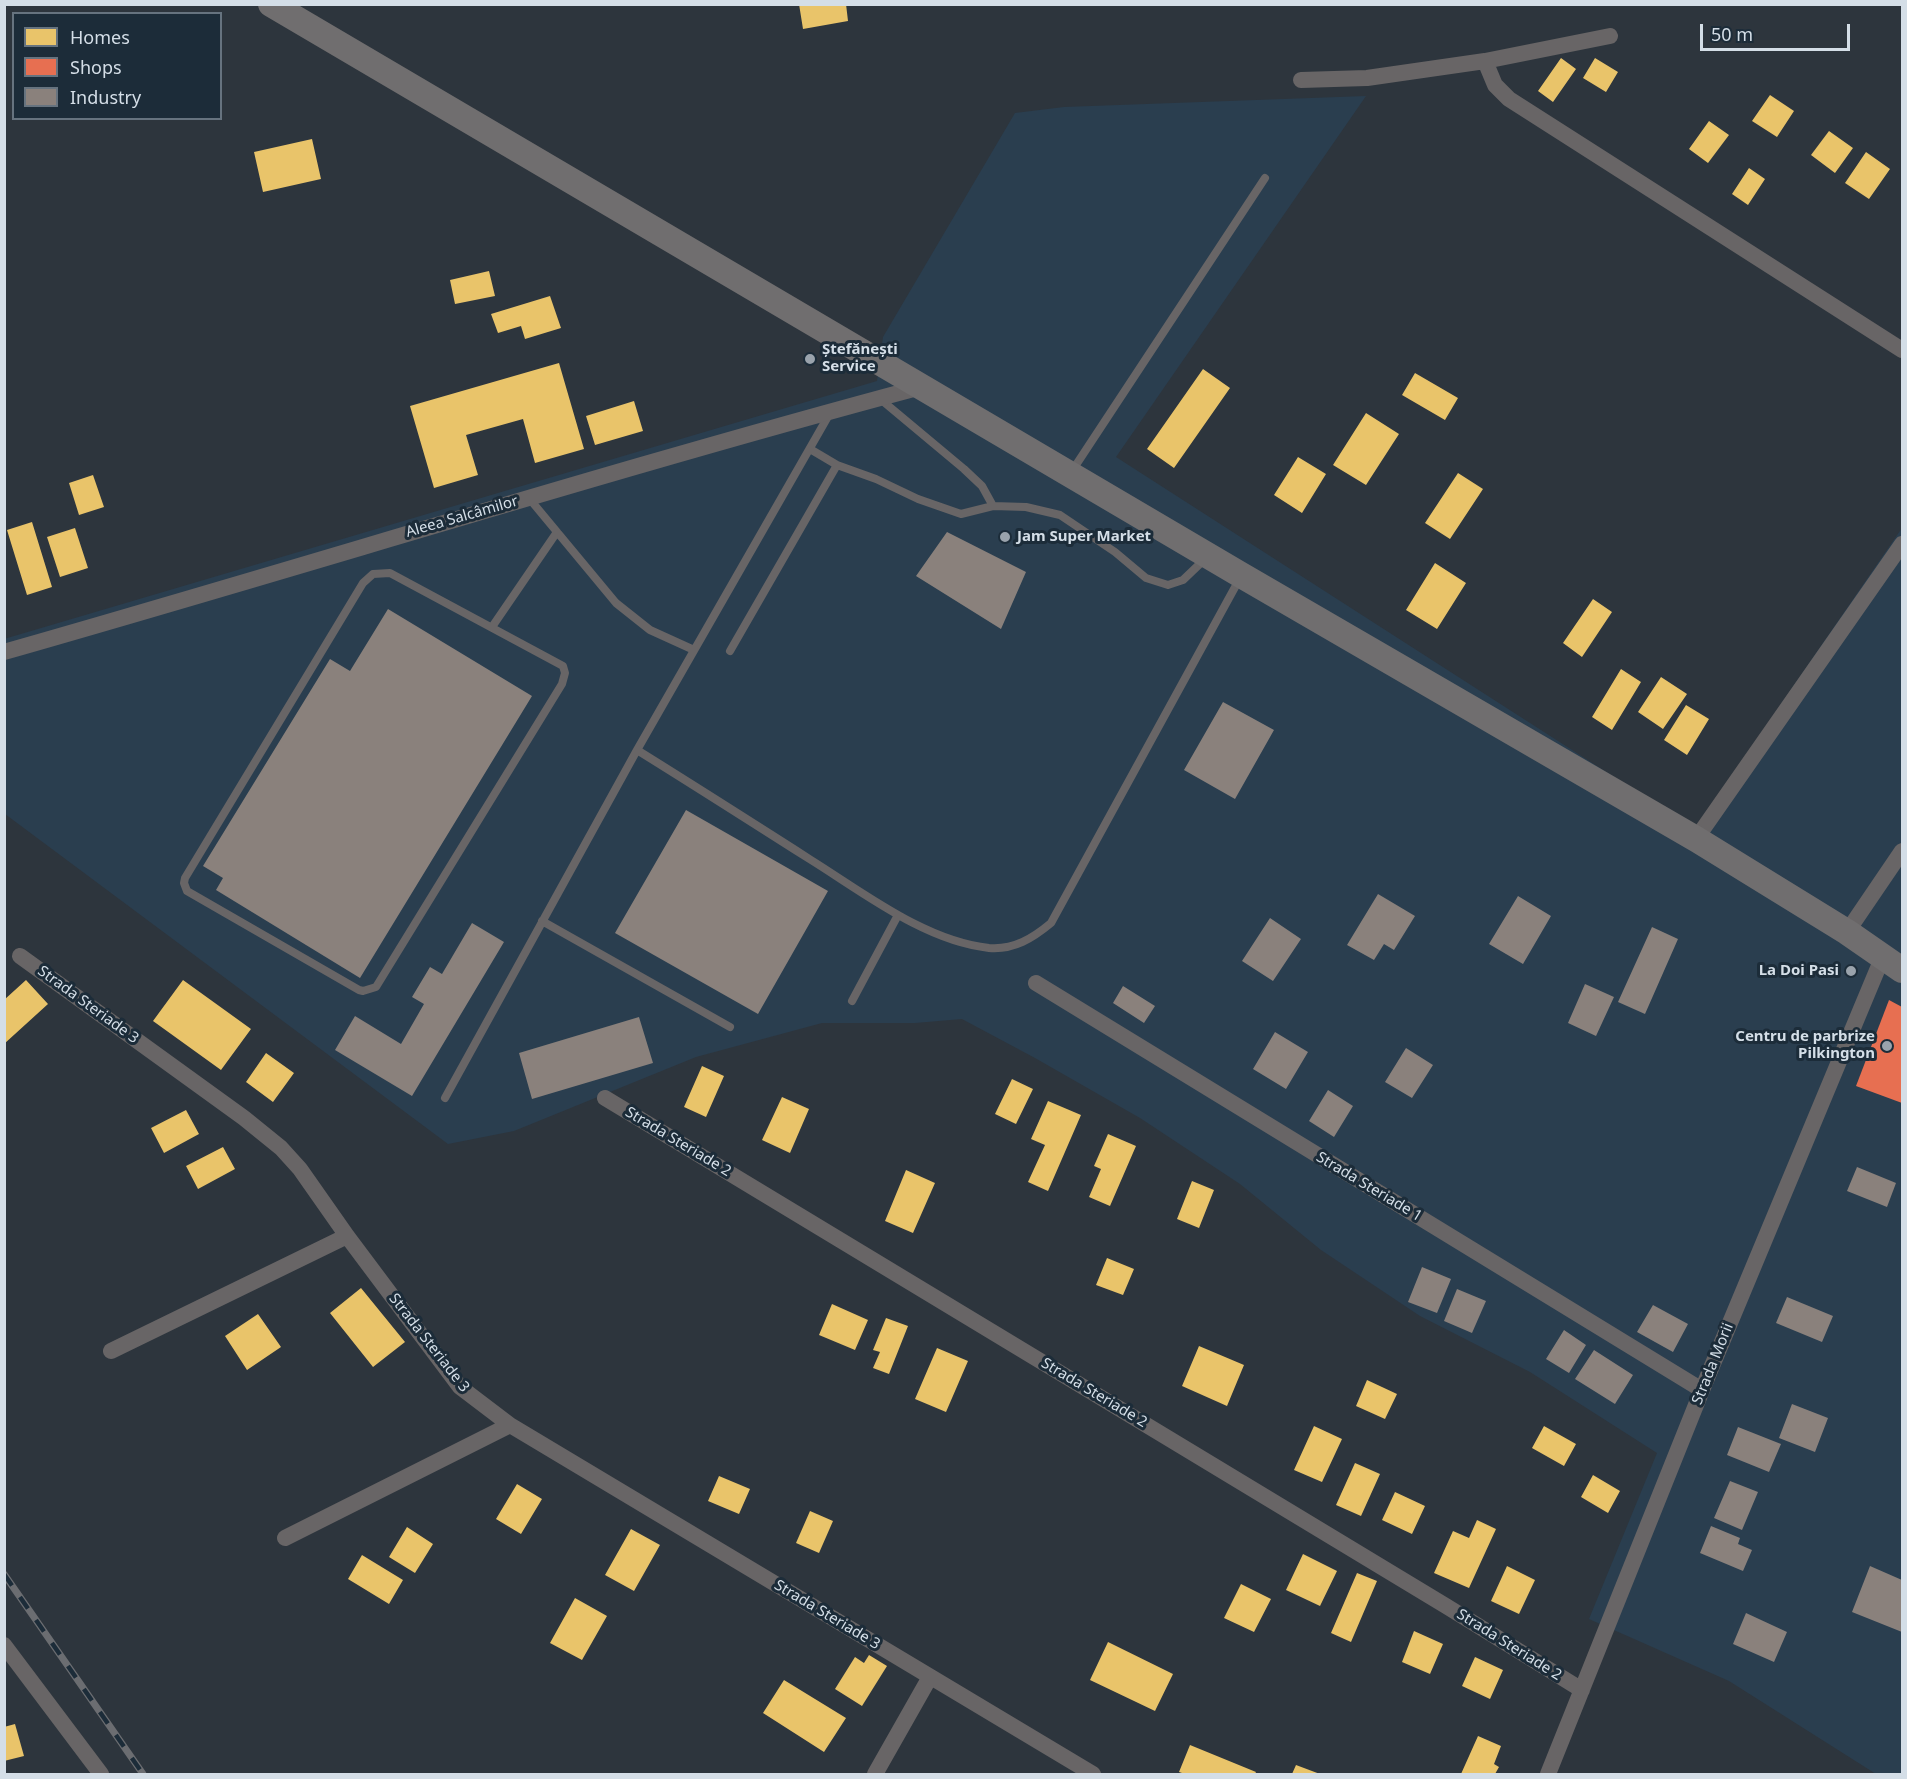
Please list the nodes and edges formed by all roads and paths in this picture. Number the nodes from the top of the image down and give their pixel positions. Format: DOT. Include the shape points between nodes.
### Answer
graph roads {
  1 [pos="271,4"];
  2 [pos="1610,36"];
  3 [pos="1485,61"];
  4 [pos="1301,80"];
  5 [pos="1265,178"];
  6 [pos="1902,350"];
  7 [pos="921,387"];
  8 [pos="879,398"];
  9 [pos="832,410"];
  10 [pos="810,448"];
  11 [pos="837,465"];
  12 [pos="1070,474"];
  13 [pos="528,497"];
  14 [pos="993,506"];
  15 [pos="557,532"];
  16 [pos="1902,544"];
  17 [pos="1208,556"];
  18 [pos="1242,575"];
  19 [pos="492,627"];
  20 [pos="694,650"];
  21 [pos="730,651"];
  22 [pos="4,652"];
  23 [pos="637,750"];
  24 [pos="1696,839"];
  25 [pos="1902,851"];
  26 [pos="898,915"];
  27 [pos="542,921"];
  28 [pos="1847,932"];
  29 [pos="20,956"];
  30 [pos="1892,963"];
  31 [pos="1036,983"];
  32 [pos="852,1001"];
  33 [pos="730,1027"];
  34 [pos="445,1098"];
  35 [pos="605,1098"];
  36 [pos="346,1236"];
  37 [pos="111,1351"];
  38 [pos="1702,1390"];
  39 [pos="510,1425"];
  40 [pos="285,1538"];
  41 [pos="4,1645"];
  42 [pos="930,1677"];
  43 [pos="1582,1690"];
  44 [pos="101,1774"];
  45 [pos="875,1774"];
  46 [pos="1093,1774"];
  47 [pos="1548,1774"];
  1 -- 7 [label="main road"];
  2 -- 3 [label="street"];
  3 -- 4 [label="street" via="1366,78"];
  3 -- 6 [label="street" via="1495,84 1509,99"];
  5 -- 12 [label="lane"];
  7 -- 8 [label="street, Aleea Salcâmilor"];
  7 -- 12 [label="main road"];
  8 -- 9 [label="street, Aleea Salcâmilor"];
  8 -- 14 [label="lane" via="982,486"];
  9 -- 10 [label="lane"];
  9 -- 13 [label="street, Aleea Salcâmilor"];
  10 -- 11 [label="lane"];
  10 -- 20 [label="lane"];
  11 -- 14 [label="lane" via="961,514"];
  11 -- 21 [label="lane"];
  12 -- 17 [label="main road"];
  13 -- 15 [label="lane"];
  13 -- 22 [label="street, Aleea Salcâmilor"];
  14 -- 17 [label="lane" via="1026,507 1060,515 1146,578 1168,585 1183,580"];
  15 -- 19 [label="lane"];
  15 -- 20 [label="lane" via="616,603 650,630"];
  16 -- 24 [label="street"];
  17 -- 18 [label="main road"];
  18 -- 24 [label="main road"];
  18 -- 26 [label="lane" via="1051,923 1014,946 990,948 949,939"];
  19 -- 19 [label="lane" via="563,666 562,684 376,987 359,990 187,891 185,878 368,578 390,573"];
  20 -- 23 [label="lane"];
  23 -- 26 [label="lane"];
  23 -- 27 [label="lane"];
  24 -- 28 [label="main road"];
  25 -- 28 [label="street"];
  26 -- 32 [label="lane"];
  27 -- 33 [label="lane"];
  27 -- 34 [label="lane"];
  28 -- 30 [label="main road"];
  29 -- 36 [label="street, Strada Steriade 3" via="281,1149 300,1168"];
  30 -- 38 [label="street, Strada Morii"];
  31 -- 38 [label="street, Strada Steriade 1"];
  35 -- 43 [label="street, Strada Steriade 2"];
  36 -- 37 [label="street"];
  36 -- 39 [label="street, Strada Steriade 3" via="460,1387"];
  38 -- 43 [label="street, Strada Morii"];
  39 -- 40 [label="street"];
  39 -- 42 [label="street, Strada Steriade 3"];
  41 -- 44 [label="street"];
  42 -- 45 [label="street"];
  42 -- 46 [label="street, Strada Steriade 3"];
  43 -- 47 [label="street, Strada Morii"];
}
